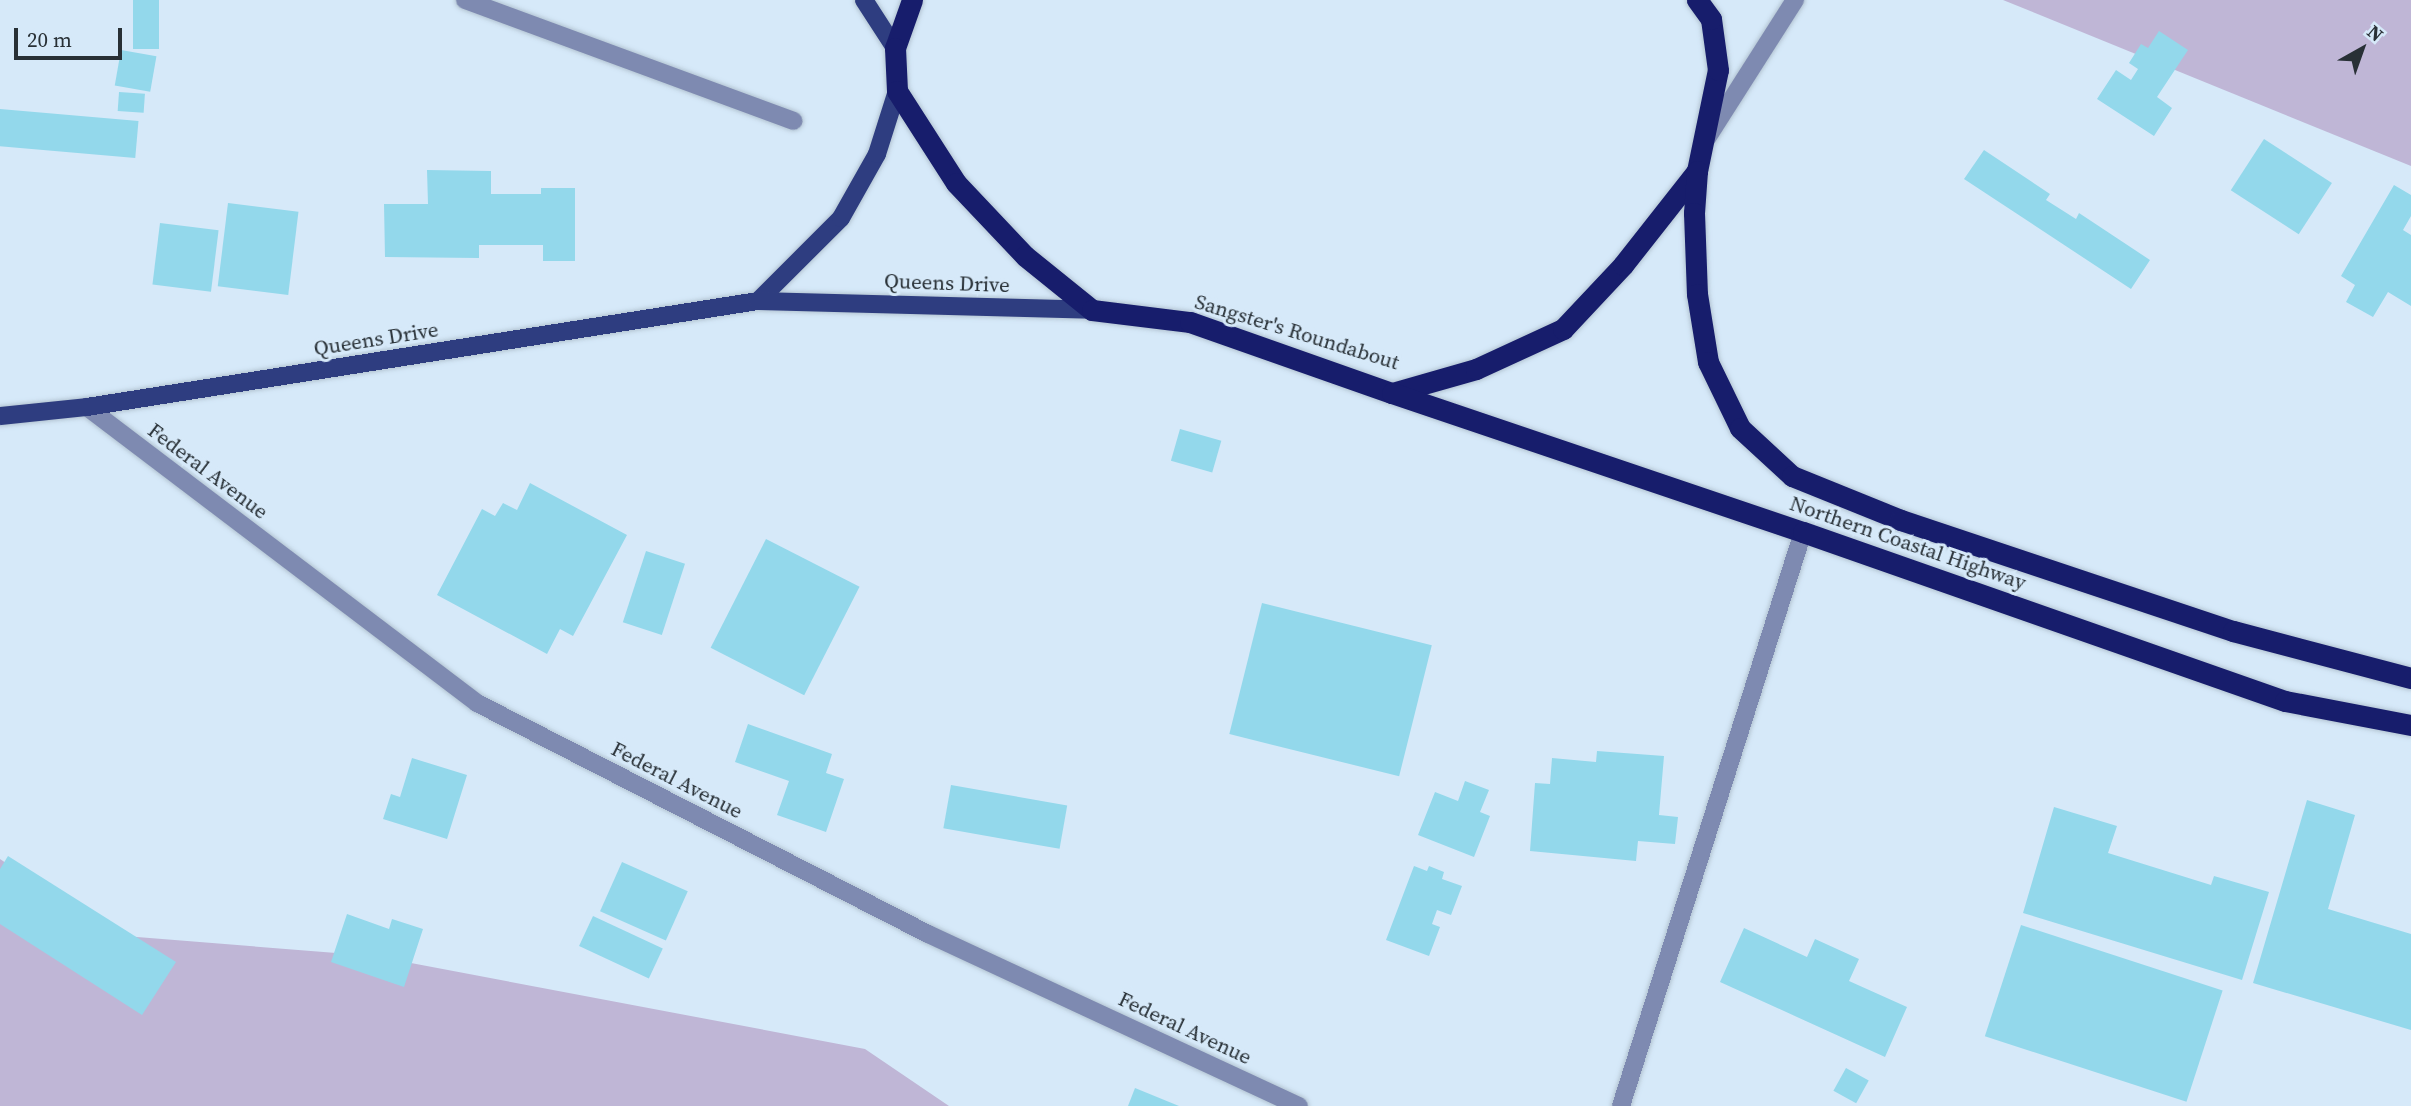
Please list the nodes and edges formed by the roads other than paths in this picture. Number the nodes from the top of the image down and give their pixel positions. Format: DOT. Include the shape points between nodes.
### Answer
graph roads {
  1 [pos="465,0"];
  2 [pos="864,0"];
  3 [pos="912,0"];
  4 [pos="1697,0"];
  5 [pos="1795,0"];
  6 [pos="895,48"];
  7 [pos="897,90"];
  8 [pos="793,121"];
  9 [pos="1702,146"];
  10 [pos="1697,171"];
  11 [pos="758,301"];
  12 [pos="1092,310"];
  13 [pos="1392,393"];
  14 [pos="87,407"];
  15 [pos="0,416"];
  16 [pos="1803,532"];
  17 [pos="2411,678"];
  18 [pos="2411,725"];
  19 [pos="1299,1106"];
  20 [pos="1621,1106"];
  1 -- 8 [label="street"];
  2 -- 6 [label="main road"];
  3 -- 6 [label="highway"];
  4 -- 9 [label="highway, Sangster's Roundabout" via="1711,19 1718,70"];
  5 -- 9 [label="street"];
  6 -- 7 [label="highway"];
  7 -- 11 [label="main road" via="877,154 841,218"];
  7 -- 12 [label="highway" via="956,183 1025,256"];
  9 -- 10 [label="highway, Sangster's Roundabout"];
  10 -- 13 [label="highway, Sangster's Roundabout" via="1623,265 1563,329 1476,369"];
  10 -- 17 [label="highway, Northern Coastal Highway" via="1697,294 1708,362 1740,428 1792,476 1901,520 2233,631"];
  11 -- 12 [label="main road, Queens Drive"];
  11 -- 14 [label="main road, Queens Drive"];
  12 -- 13 [label="highway, Sangster's Roundabout" via="1190,322"];
  13 -- 16 [label="highway, Northern Coastal Highway"];
  14 -- 15 [label="main road, Queens Drive"];
  14 -- 19 [label="street, Federal Avenue" via="477,703 928,934"];
  16 -- 18 [label="highway, Northern Coastal Highway" via="2285,701"];
  16 -- 20 [label="street"];
}
